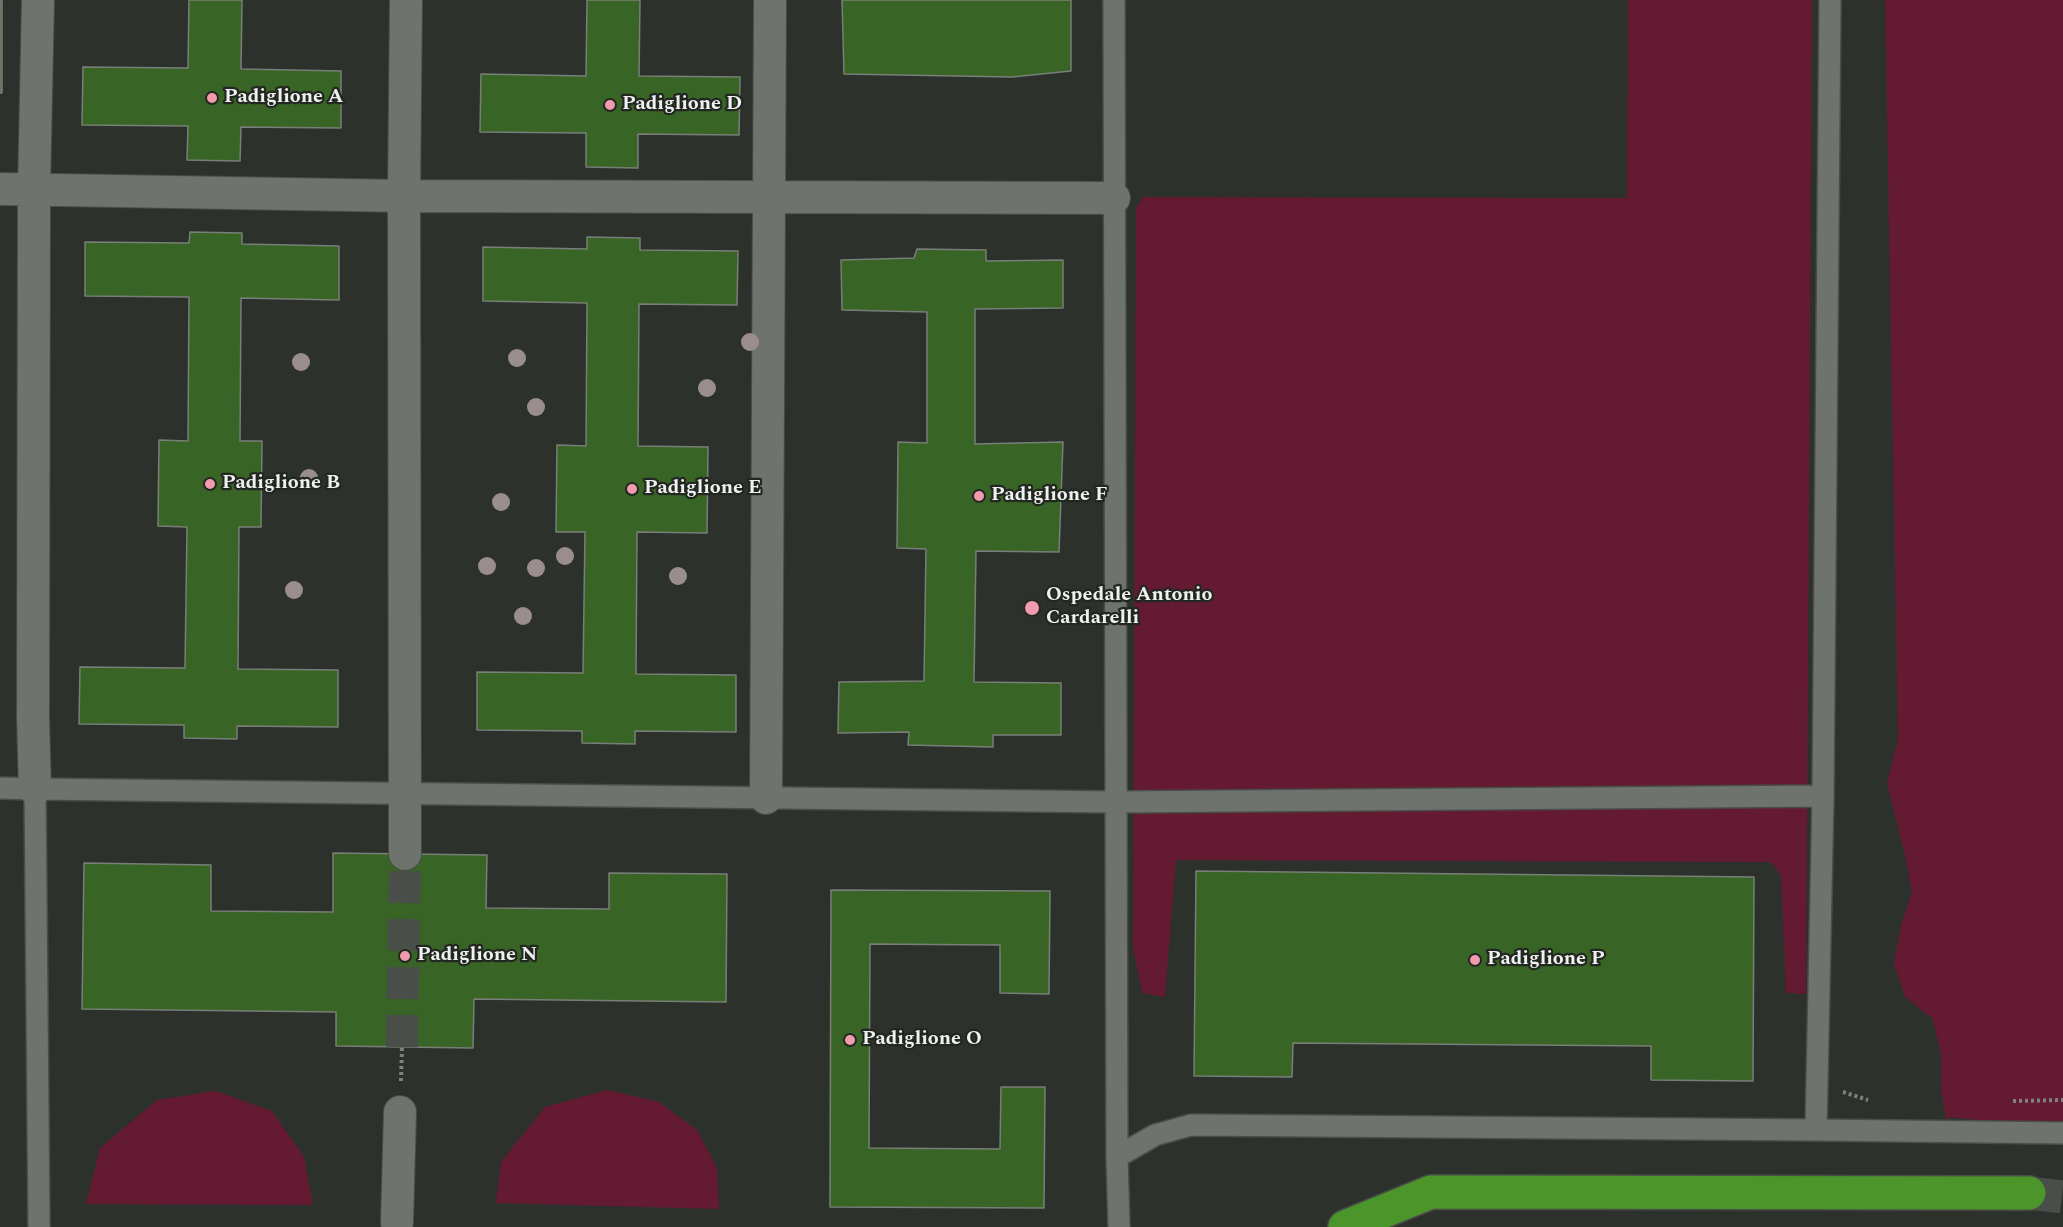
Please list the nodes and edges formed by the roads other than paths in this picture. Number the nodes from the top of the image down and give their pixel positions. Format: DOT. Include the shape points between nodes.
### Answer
graph roads {
  1 [pos="38,0"];
  2 [pos="406,0"];
  3 [pos="770,0"];
  4 [pos="1114,0"];
  5 [pos="1830,0"];
  6 [pos="0,189"];
  7 [pos="34,190"];
  8 [pos="404,196"];
  9 [pos="769,198"];
  10 [pos="1114,198"];
  11 [pos="0,788"];
  12 [pos="35,789"];
  13 [pos="404,793"];
  14 [pos="1823,796"];
  15 [pos="766,798"];
  16 [pos="1116,802"];
  17 [pos="405,854"];
  18 [pos="400,1112"];
  19 [pos="1816,1130"];
  20 [pos="2063,1133"];
  21 [pos="1117,1157"];
  22 [pos="2030,1193"];
  23 [pos="397,1222"];
  24 [pos="39,1227"];
  25 [pos="1119,1227"];
  26 [pos="1345,1227"];
  1 -- 7 [label="street"];
  2 -- 8 [label="street"];
  3 -- 9 [label="street"];
  4 -- 10 [label="lane"];
  5 -- 14 [label="lane"];
  6 -- 7 [label="street"];
  7 -- 8 [label="street"];
  7 -- 12 [label="street"];
  8 -- 9 [label="street"];
  8 -- 13 [label="street"];
  9 -- 10 [label="street"];
  9 -- 15 [label="street"];
  10 -- 16 [label="lane"];
  11 -- 12 [label="lane"];
  12 -- 13 [label="lane"];
  12 -- 24 [label="lane"];
  13 -- 15 [label="lane"];
  13 -- 17 [label="street"];
  14 -- 16 [label="lane"];
  14 -- 19 [label="lane"];
  15 -- 16 [label="lane"];
  16 -- 21 [label="lane"];
  18 -- 23 [label="street"];
  19 -- 20 [label="lane"];
  19 -- 21 [label="lane" via="1191,1125 1155,1135"];
  21 -- 25 [label="lane"];
  22 -- 26 [label="highway" via="1431,1192"];
}
